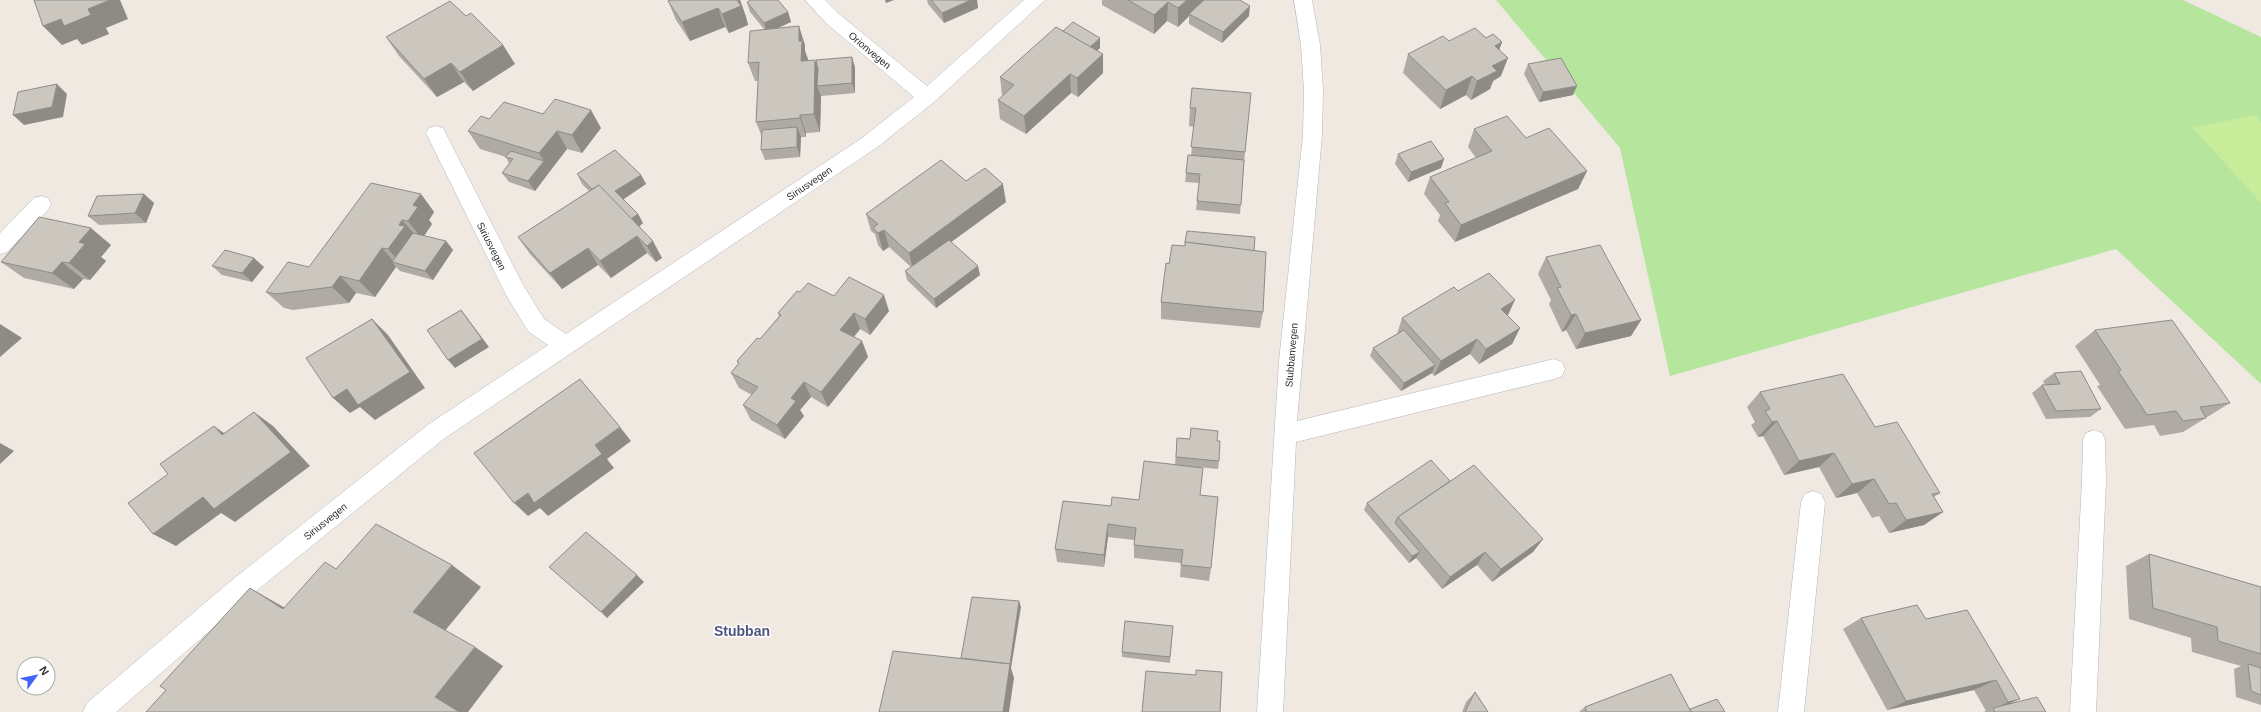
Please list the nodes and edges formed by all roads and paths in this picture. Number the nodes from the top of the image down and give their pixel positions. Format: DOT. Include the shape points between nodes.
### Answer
graph roads {
  1 [pos="814,0"];
  2 [pos="1036,0"];
  3 [pos="1303,0"];
  4 [pos="927,97"];
  5 [pos="436,133"];
  6 [pos="41,204"];
  7 [pos="0,246"];
  8 [pos="565,345"];
  9 [pos="1554,369"];
  10 [pos="1285,434"];
  11 [pos="2094,440"];
  12 [pos="1813,502"];
  13 [pos="96,712"];
  14 [pos="1270,712"];
  15 [pos="1791,712"];
  16 [pos="2083,712"];
  1 -- 4 [label="street, Orionvegen" via="833,19"];
  2 -- 4 [label="street, Siriusvegen"];
  3 -- 10 [label="street, Stubbanvegen" via="1311,35 1314,130 1290,360"];
  4 -- 8 [label="street, Siriusvegen" via="869,143"];
  5 -- 8 [label="street, Siriusvegen" via="518,295 536,325"];
  6 -- 7 [label="street"];
  8 -- 13 [label="street, Siriusvegen" via="437,431 241,588"];
  9 -- 10 [label="street"];
  10 -- 14 [label="street, Stubbanvegen"];
  11 -- 16 [label="street"];
  12 -- 15 [label="street"];
}
